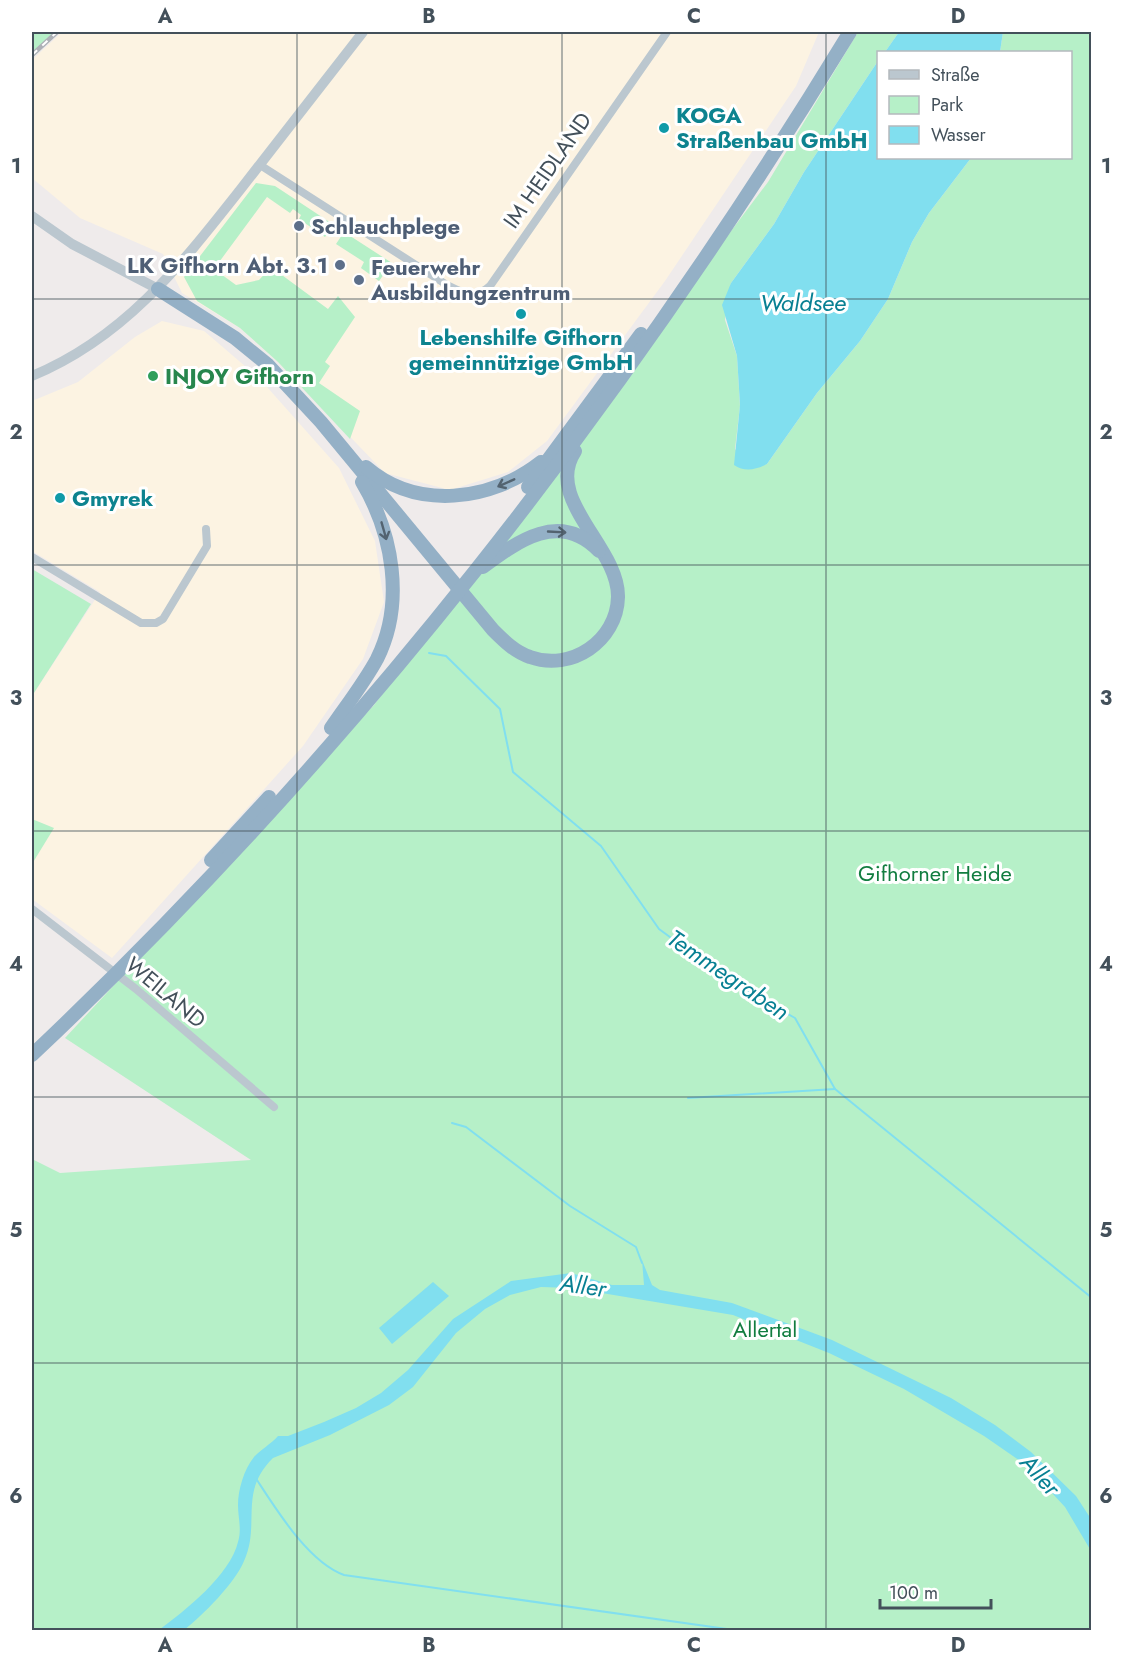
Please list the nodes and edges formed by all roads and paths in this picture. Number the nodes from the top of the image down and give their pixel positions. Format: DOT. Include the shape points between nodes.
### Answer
graph roads {
  1 [pos="363,32"];
  2 [pos="667,32"];
  3 [pos="840,32"];
  4 [pos="850,32"];
  5 [pos="260,165"];
  6 [pos="32,216"];
  7 [pos="158,290"];
  8 [pos="32,376"];
  9 [pos="584,430"];
  10 [pos="338,442"];
  11 [pos="555,451"];
  12 [pos="206,530"];
  13 [pos="32,557"];
  14 [pos="610,564"];
  15 [pos="470,577"];
  16 [pos="331,728"];
  17 [pos="32,909"];
  18 [pos="32,1043"];
  19 [pos="32,1055"];
  20 [pos="274,1107"];
  1 -- 5 [label="street"];
  2 -- 5 [label="street, IM HEIDLAND" via="481,294 468,295 447,285"];
  3 -- 11 [label="highway" via="748,180"];
  4 -- 9 [label="highway" via="735,213"];
  5 -- 7 [label="street"];
  6 -- 7 [label="street" via="72,244"];
  7 -- 8 [label="street" via="90,345"];
  7 -- 10 [label="highway" via="235,338 268,365"];
  9 -- 14 [label="highway" via="568,465 568,485 576,507"];
  9 -- 15 [label="highway"];
  11 -- 10 [label="highway, one-way" via="503,485 470,494 433,496 379,478"];
  10 -- 14 [label="highway" via="478,613 501,638 524,654 549,661 574,657 601,639 614,619 618,595"];
  10 -- 16 [label="highway, one-way" via="380,515 392,585 386,634 377,658"];
  11 -- 16 [label="highway" via="464,570"];
  12 -- 13 [label="street" via="207,546 173,603 163,619 149,625"];
  15 -- 14 [label="highway, one-way" via="522,539 551,531 584,540"];
  15 -- 19 [label="highway" via="253,828 119,970"];
  16 -- 18 [label="highway" via="112,965"];
  17 -- 20 [label="street, WEILAND" via="136,989"];
}
